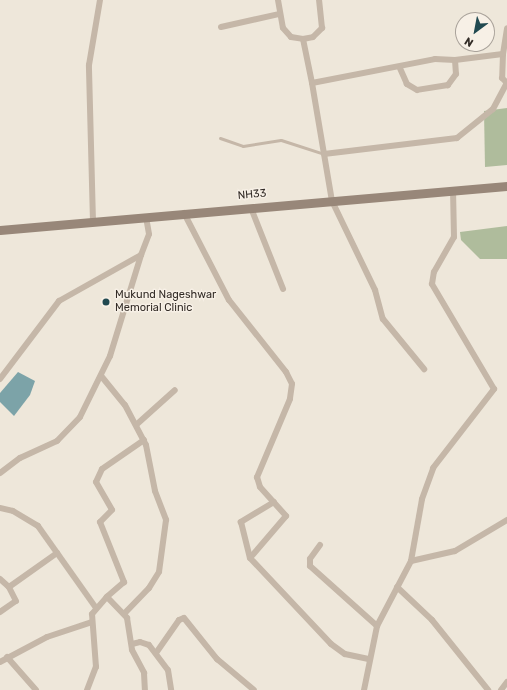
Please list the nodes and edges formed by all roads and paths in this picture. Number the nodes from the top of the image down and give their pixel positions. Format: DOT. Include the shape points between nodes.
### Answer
graph roads {
  1 [pos="100,0"];
  2 [pos="278,0"];
  3 [pos="319,0"];
  4 [pos="279,14"];
  5 [pos="221,27"];
  6 [pos="507,28"];
  7 [pos="303,40"];
  8 [pos="503,54"];
  9 [pos="455,60"];
  10 [pos="400,68"];
  11 [pos="312,83"];
  12 [pos="507,83"];
  13 [pos="220,138"];
  14 [pos="324,154"];
  15 [pos="507,187"];
  16 [pos="453,192"];
  17 [pos="332,201"];
  18 [pos="251,208"];
  19 [pos="184,213"];
  20 [pos="146,217"];
  21 [pos="93,222"];
  22 [pos="0,230"];
  23 [pos="141,255"];
  24 [pos="283,289"];
  25 [pos="424,369"];
  26 [pos="102,377"];
  27 [pos="0,379"];
  28 [pos="175,390"];
  29 [pos="136,424"];
  30 [pos="144,440"];
  31 [pos="0,473"];
  32 [pos="274,502"];
  33 [pos="0,508"];
  34 [pos="507,520"];
  35 [pos="320,545"];
  36 [pos="57,553"];
  37 [pos="250,558"];
  38 [pos="411,561"];
  39 [pos="0,579"];
  40 [pos="5,587"];
  41 [pos="397,587"];
  42 [pos="107,597"];
  43 [pos="96,608"];
  44 [pos="0,612"];
  45 [pos="124,614"];
  46 [pos="92,622"];
  47 [pos="377,626"];
  48 [pos="132,644"];
  49 [pos="156,653"];
  50 [pos="7,657"];
  51 [pos="368,659"];
  52 [pos="0,662"];
  53 [pos="507,682"];
  54 [pos="36,690"];
  55 [pos="87,690"];
  56 [pos="145,690"];
  57 [pos="172,690"];
  58 [pos="254,690"];
  59 [pos="364,690"];
  60 [pos="488,690"];
  61 [pos="501,690"];
  1 -- 21 [label="street" via="89,65"];
  2 -- 4 [label="street"];
  3 -- 7 [label="street" via="322,28 313,37"];
  4 -- 5 [label="street"];
  4 -- 7 [label="street" via="283,28 291,37"];
  6 -- 8 [label="street"];
  7 -- 11 [label="street"];
  8 -- 9 [label="street"];
  8 -- 12 [label="street" via="502,78"];
  9 -- 10 [label="street" via="424,60"];
  9 -- 10 [label="street" via="454,81 432,88 410,87"];
  10 -- 11 [label="street"];
  11 -- 14 [label="street"];
  12 -- 14 [label="street" via="493,109 457,138"];
  13 -- 14 [label="lane" via="243,146 281,140"];
  14 -- 17 [label="street"];
  15 -- 16 [label="main road, NH33"];
  16 -- 17 [label="main road, NH33"];
  16 -- 38 [label="street" via="454,237 434,272 432,284 494,389 432,468 422,499"];
  17 -- 18 [label="main road, NH33"];
  17 -- 25 [label="street" via="375,290 383,319"];
  18 -- 19 [label="main road, NH33"];
  18 -- 24 [label="street"];
  19 -- 20 [label="main road, NH33"];
  19 -- 32 [label="street" via="229,300 290,378 290,399 257,477 260,487"];
  20 -- 21 [label="main road, NH33"];
  20 -- 23 [label="street" via="149,234"];
  21 -- 22 [label="main road, NH33"];
  23 -- 26 [label="street"];
  23 -- 27 [label="street" via="59,301"];
  26 -- 29 [label="street"];
  26 -- 31 [label="street" via="72,428 57,441 20,458"];
  28 -- 29 [label="street"];
  29 -- 30 [label="street"];
  30 -- 42 [label="street" via="96,477 112,510 101,519 100,525 124,582"];
  30 -- 45 [label="street" via="155,491 165,512 166,544 154,581"];
  32 -- 37 [label="street" via="286,516"];
  32 -- 37 [label="street" via="240,522"];
  33 -- 36 [label="street" via="34,522"];
  34 -- 38 [label="street" via="455,551"];
  35 -- 47 [label="street" via="310,559 310,566"];
  36 -- 40 [label="street"];
  36 -- 43 [label="street"];
  37 -- 51 [label="street" via="331,644 344,654"];
  38 -- 41 [label="street"];
  39 -- 40 [label="street"];
  40 -- 44 [label="street" via="16,601"];
  41 -- 47 [label="street"];
  41 -- 60 [label="street" via="432,620"];
  42 -- 43 [label="street"];
  42 -- 45 [label="street"];
  43 -- 46 [label="street"];
  45 -- 48 [label="street"];
  46 -- 50 [label="street" via="48,637"];
  46 -- 55 [label="street" via="96,667"];
  47 -- 51 [label="street"];
  48 -- 49 [label="street" via="145,642"];
  48 -- 56 [label="street" via="144,673"];
  49 -- 57 [label="street" via="168,670"];
  49 -- 58 [label="street" via="179,620 184,618 218,659"];
  50 -- 52 [label="street"];
  50 -- 54 [label="street"];
  51 -- 59 [label="street"];
  53 -- 61 [label="street"];
}
